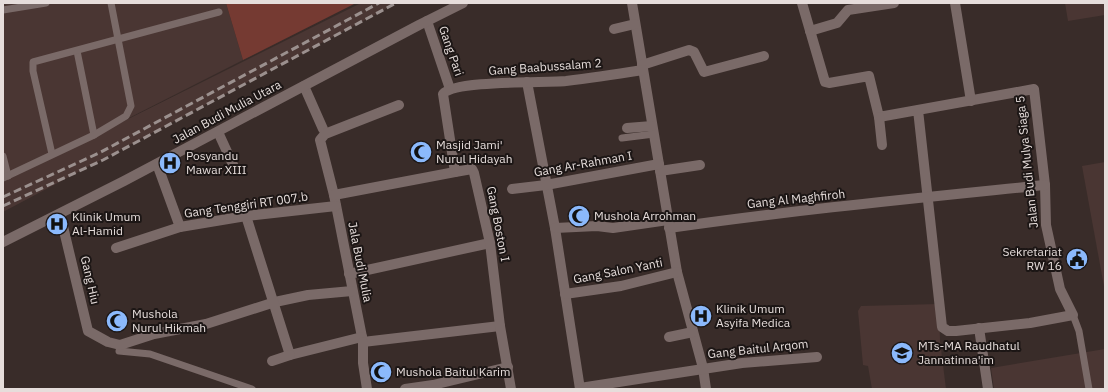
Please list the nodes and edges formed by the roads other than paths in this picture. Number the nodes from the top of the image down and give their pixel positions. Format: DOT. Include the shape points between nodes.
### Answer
graph roads {
  1 [pos="42,3"];
  2 [pos="111,3"];
  3 [pos="463,3"];
  4 [pos="632,3"];
  5 [pos="802,3"];
  6 [pos="894,3"];
  7 [pos="955,3"];
  8 [pos="3,10"];
  9 [pos="219,12"];
  10 [pos="427,21"];
  11 [pos="635,24"];
  12 [pos="614,29"];
  13 [pos="810,31"];
  14 [pos="119,40"];
  15 [pos="77,51"];
  16 [pos="764,56"];
  17 [pos="643,68"];
  18 [pos="527,82"];
  19 [pos="304,86"];
  20 [pos="450,89"];
  21 [pos="971,101"];
  22 [pos="399,105"];
  23 [pos="918,110"];
  24 [pos="879,117"];
  25 [pos="628,128"];
  26 [pos="323,129"];
  27 [pos="653,130"];
  28 [pos="218,132"];
  29 [pos="94,135"];
  30 [pos="622,138"];
  31 [pos="882,145"];
  32 [pos="52,154"];
  33 [pos="3,156"];
  34 [pos="157,164"];
  35 [pos="700,165"];
  36 [pos="659,168"];
  37 [pos="235,169"];
  38 [pos="455,172"];
  39 [pos="5,177"];
  40 [pos="1044,184"];
  41 [pos="546,185"];
  42 [pos="512,189"];
  43 [pos="334,195"];
  44 [pos="926,198"];
  45 [pos="336,206"];
  46 [pos="60,214"];
  47 [pos="246,216"];
  48 [pos="669,224"];
  49 [pos="180,227"];
  50 [pos="555,228"];
  51 [pos="3,242"];
  52 [pos="490,243"];
  53 [pos="116,248"];
  54 [pos="677,272"];
  55 [pos="349,274"];
  56 [pos="352,291"];
  57 [pos="565,294"];
  58 [pos="274,302"];
  59 [pos="1073,315"];
  60 [pos="500,326"];
  61 [pos="980,328"];
  62 [pos="693,332"];
  63 [pos="669,337"];
  64 [pos="363,339"];
  65 [pos="119,351"];
  66 [pos="290,355"];
  67 [pos="817,357"];
  68 [pos="272,361"];
  69 [pos="508,367"];
  70 [pos="703,368"];
  71 [pos="637,384"];
  72 [pos="580,388"];
  73 [pos="252,389"];
  74 [pos="367,389"];
  75 [pos="405,389"];
  76 [pos="511,389"];
  77 [pos="706,389"];
  78 [pos="988,389"];
  79 [pos="1089,389"];
  1 -- 8 [label="lane"];
  2 -- 14 [label="lane"];
  3 -- 10 [label="street, Jalan Budi Mulia Utara"];
  4 -- 11 [label="street"];
  5 -- 13 [label="street"];
  6 -- 13 [label="street" via="848,10 837,23"];
  7 -- 21 [label="street"];
  9 -- 14 [label="lane"];
  10 -- 19 [label="street, Jalan Budi Mulia Utara"];
  10 -- 20 [label="street, Gang Pari"];
  11 -- 12 [label="street"];
  11 -- 17 [label="street"];
  13 -- 24 [label="street" via="825,82 869,76"];
  14 -- 15 [label="lane"];
  14 -- 29 [label="lane" via="131,106 126,116"];
  15 -- 29 [label="lane"];
  15 -- 32 [label="lane" via="33,62"];
  16 -- 17 [label="street, Gang Baabussalam 2" via="704,72 694,52 690,50"];
  17 -- 18 [label="street, Gang Baabussalam 2" via="565,81"];
  17 -- 27 [label="street"];
  18 -- 20 [label="street, Gang Baabussalam 2"];
  18 -- 41 [label="street"];
  19 -- 26 [label="street"];
  19 -- 28 [label="street, Jalan Budi Mulia Utara"];
  20 -- 38 [label="street" via="442,94"];
  21 -- 23 [label="street"];
  21 -- 40 [label="street, Jalan Budi Mulya Siaga 5" via="1034,89"];
  22 -- 43 [label="street, Jala Budi Mulia" via="322,136 320,140"];
  23 -- 24 [label="street"];
  23 -- 44 [label="street"];
  24 -- 31 [label="street"];
  25 -- 27 [label="street"];
  27 -- 30 [label="lane"];
  27 -- 36 [label="street"];
  28 -- 34 [label="street, Jalan Budi Mulia Utara"];
  28 -- 37 [label="street"];
  29 -- 32 [label="lane"];
  32 -- 39 [label="lane"];
  33 -- 39 [label="lane"];
  34 -- 46 [label="street, Jalan Budi Mulia Utara"];
  34 -- 49 [label="street"];
  35 -- 36 [label="street, Gang Ar-Rahman I"];
  36 -- 41 [label="street, Gang Ar-Rahman I"];
  36 -- 48 [label="street"];
  38 -- 43 [label="street"];
  38 -- 52 [label="street, Gang Boston I" via="472,169 474,173"];
  40 -- 44 [label="street, Gang Al Maghfiroh"];
  40 -- 59 [label="street, Jalan Budi Mulya Siaga 5" via="1046,225 1060,289"];
  41 -- 42 [label="street, Gang Ar-Rahman I"];
  41 -- 50 [label="street"];
  43 -- 45 [label="street, Jala Budi Mulia"];
  44 -- 48 [label="street, Gang Al Maghfiroh"];
  44 -- 61 [label="street" via="942,327 948,331"];
  45 -- 47 [label="street, Gang Tenggiri RT 007.b"];
  45 -- 55 [label="street, Jala Budi Mulia"];
  46 -- 51 [label="street, Jalan Budi Mulia Utara"];
  46 -- 58 [label="street, Gang Hiu" via="88,331 108,342 120,345 154,334 206,324"];
  47 -- 49 [label="street, Gang Tenggiri RT 007.b"];
  47 -- 58 [label="street"];
  48 -- 50 [label="street, Gang Al Maghfiroh" via="613,228"];
  48 -- 54 [label="street"];
  49 -- 53 [label="street, Gang Tenggiri RT 007.b"];
  50 -- 57 [label="street"];
  52 -- 55 [label="street"];
  52 -- 60 [label="street, Gang Boston I"];
  54 -- 57 [label="street, Gang Salon Yanti" via="621,286"];
  54 -- 62 [label="street"];
  55 -- 56 [label="street, Jala Budi Mulia"];
  56 -- 58 [label="street" via="308,295"];
  56 -- 64 [label="street, Jala Budi Mulia"];
  57 -- 72 [label="street"];
  58 -- 66 [label="street"];
  59 -- 61 [label="street"];
  59 -- 79 [label="lane" via="1079,331"];
  60 -- 64 [label="street"];
  60 -- 69 [label="street, Gang Boston I"];
  61 -- 78 [label="street"];
  62 -- 63 [label="street"];
  62 -- 70 [label="street"];
  64 -- 66 [label="street"];
  64 -- 74 [label="street, Jala Budi Mulia"];
  65 -- 73 [label="lane" via="150,354"];
  66 -- 68 [label="street"];
  67 -- 70 [label="street, Gang Baitul Arqom"];
  69 -- 75 [label="street"];
  69 -- 76 [label="street, Gang Boston I"];
  70 -- 71 [label="street, Gang Baitul Arqom"];
  70 -- 77 [label="street"];
  71 -- 72 [label="street, Gang Baitul Arqom"];
}
